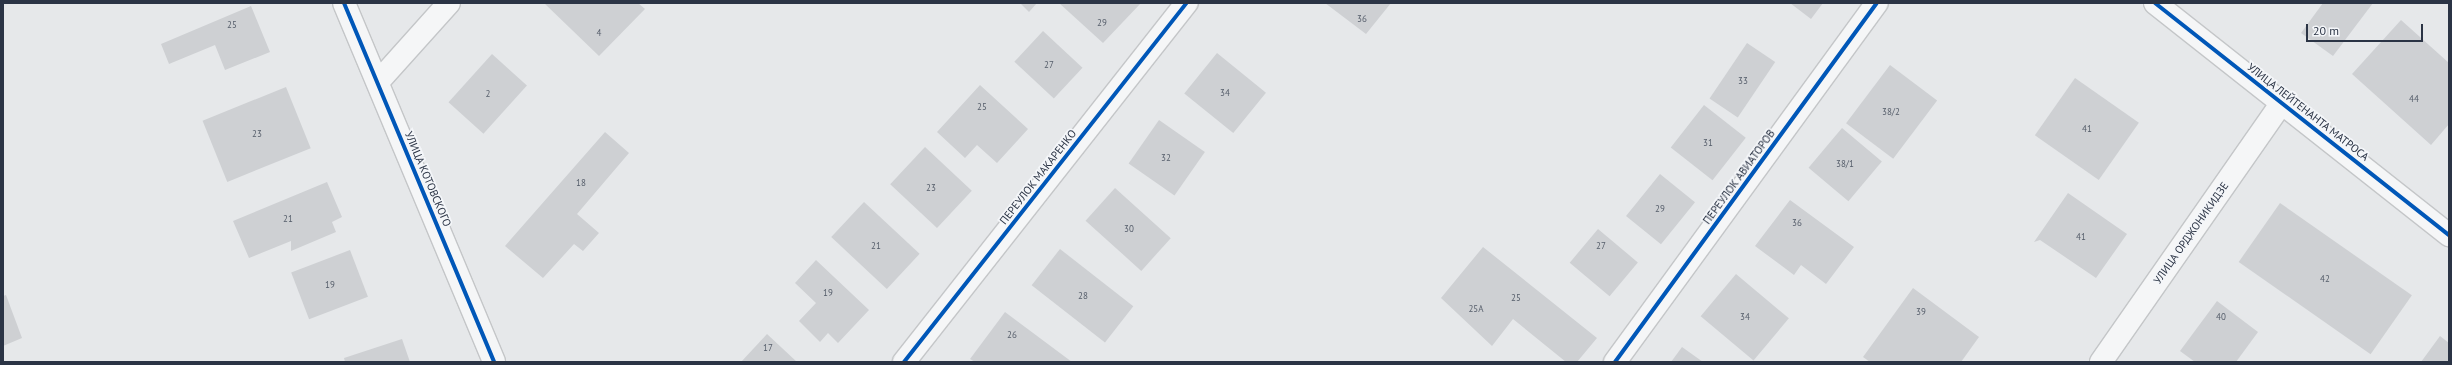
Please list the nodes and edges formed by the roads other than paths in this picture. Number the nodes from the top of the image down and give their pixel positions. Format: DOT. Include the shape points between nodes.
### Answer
graph roads {
  1 [pos="344,3"];
  2 [pos="449,3"];
  3 [pos="1187,3"];
  4 [pos="1877,3"];
  5 [pos="2155,3"];
  6 [pos="378,82"];
  7 [pos="2282,103"];
  8 [pos="2449,235"];
  9 [pos="494,362"];
  10 [pos="904,362"];
  11 [pos="1615,362"];
  12 [pos="2100,362"];
  1 -- 6 [label="street, УЛИЦА КОТОВСКОГО"];
  2 -- 6 [label="street"];
  3 -- 10 [label="street, ПЕРЕУЛОК МАКАРЕНКО"];
  4 -- 11 [label="street, ПЕРЕУЛОК АВИАТОРОВ"];
  5 -- 7 [label="street, УЛИЦА ЛЕЙТЕНАНТА МАТРОСА"];
  6 -- 9 [label="street, УЛИЦА КОТОВСКОГО"];
  7 -- 8 [label="street, УЛИЦА ЛЕЙТЕНАНТА МАТРОСА"];
  7 -- 12 [label="street, УЛИЦА ОРДЖОНИКИДЗЕ"];
}
